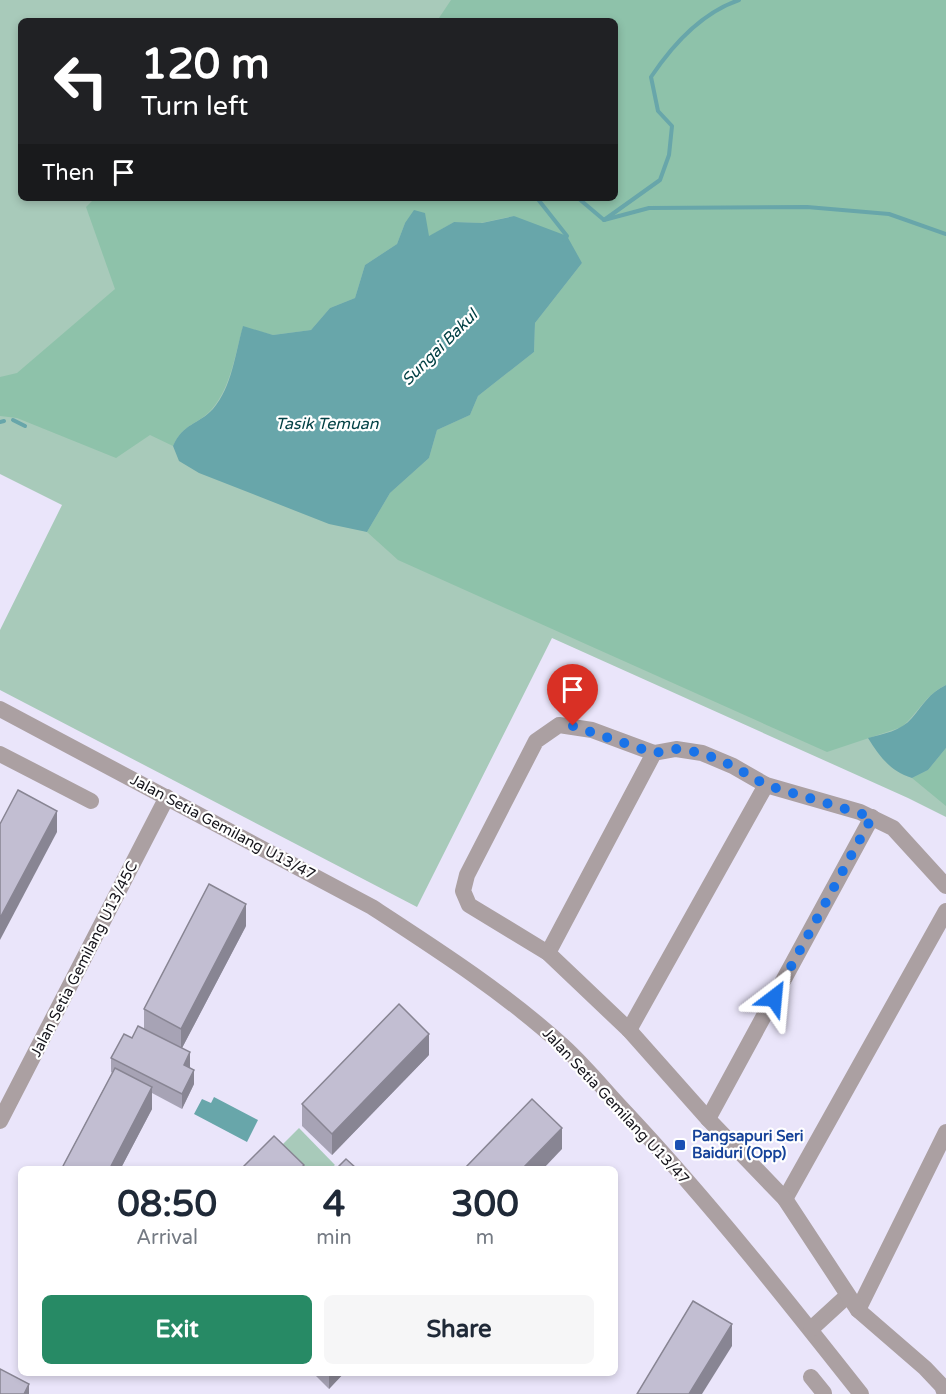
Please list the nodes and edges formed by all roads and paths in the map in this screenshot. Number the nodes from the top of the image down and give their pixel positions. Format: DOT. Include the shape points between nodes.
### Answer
graph roads {
  1 [pos="0,709"];
  2 [pos="654,753"];
  3 [pos="0,754"];
  4 [pos="766,785"];
  5 [pos="168,797"];
  6 [pos="92,801"];
  7 [pos="872,817"];
  8 [pos="946,886"];
  9 [pos="946,911"];
  10 [pos="548,953"];
  11 [pos="629,1030"];
  12 [pos="708,1119"];
  13 [pos="0,1121"];
  14 [pos="946,1132"];
  15 [pos="785,1199"];
  16 [pos="847,1296"];
  17 [pos="858,1310"];
  18 [pos="811,1329"];
  19 [pos="812,1377"];
  20 [pos="945,1388"];
  21 [pos="824,1394"];
  22 [pos="861,1394"];
  1 -- 5 [label="street, Jalan Setia Gemilang U13/47"];
  2 -- 4 [label="street" via="676,749 702,753"];
  2 -- 10 [label="street"];
  2 -- 10 [label="street" via="573,726 559,725 536,741 467,875 463,891 469,905"];
  3 -- 6 [label="street"];
  4 -- 7 [label="street"];
  4 -- 11 [label="street"];
  5 -- 13 [label="street, Jalan Setia Gemilang U13/45C"];
  5 -- 18 [label="street, Jalan Setia Gemilang U13/47" via="372,907 526,1014 565,1048 674,1165"];
  7 -- 8 [label="street" via="893,828"];
  7 -- 12 [label="street"];
  9 -- 15 [label="street"];
  10 -- 11 [label="street"];
  11 -- 12 [label="street"];
  12 -- 15 [label="street"];
  14 -- 17 [label="street"];
  15 -- 16 [label="street"];
  16 -- 17 [label="street"];
  16 -- 18 [label="street"];
  17 -- 20 [label="street"];
  18 -- 22 [label="street, Jalan Setia Gemilang U13/47"];
  19 -- 21 [label="street"];
}
